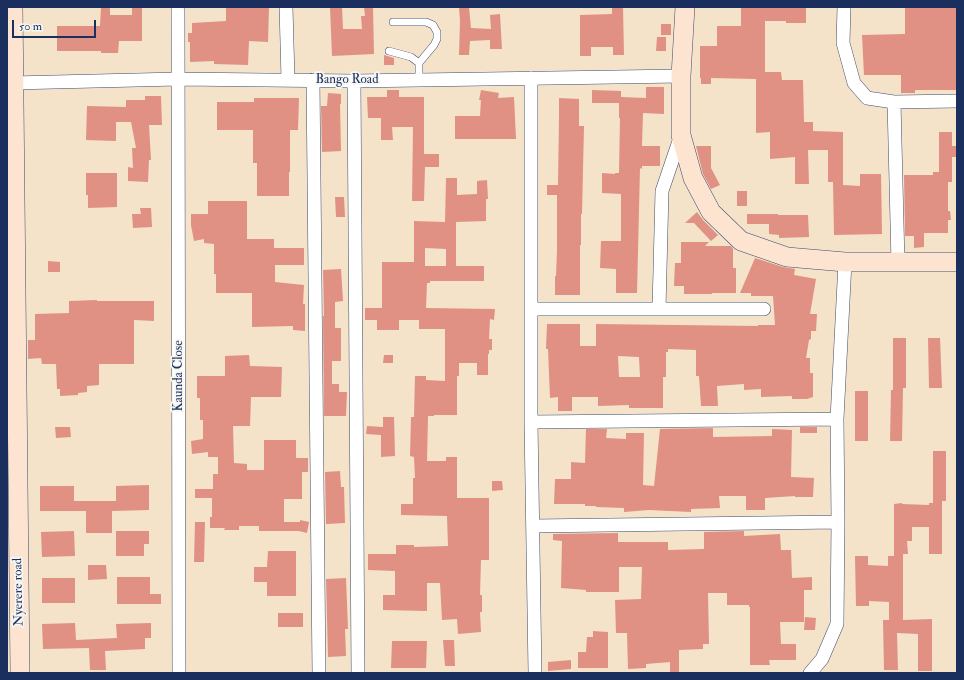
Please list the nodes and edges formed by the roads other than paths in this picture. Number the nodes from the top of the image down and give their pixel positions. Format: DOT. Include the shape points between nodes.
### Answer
graph roads {
  1 [pos="13,7"];
  2 [pos="286,7"];
  3 [pos="685,7"];
  4 [pos="844,7"];
  5 [pos="178,11"];
  6 [pos="393,22"];
  7 [pos="389,51"];
  8 [pos="419,63"];
  9 [pos="681,76"];
  10 [pos="531,78"];
  11 [pos="178,79"];
  12 [pos="288,79"];
  13 [pos="313,80"];
  14 [pos="419,80"];
  15 [pos="354,81"];
  16 [pos="13,83"];
  17 [pos="957,101"];
  18 [pos="894,102"];
  19 [pos="681,135"];
  20 [pos="845,262"];
  21 [pos="957,262"];
  22 [pos="898,263"];
  23 [pos="531,309"];
  24 [pos="659,309"];
  25 [pos="764,309"];
  26 [pos="837,419"];
  27 [pos="531,422"];
  28 [pos="838,522"];
  29 [pos="533,526"];
  30 [pos="20,673"];
  31 [pos="179,673"];
  32 [pos="319,673"];
  33 [pos="358,673"];
  34 [pos="535,673"];
  35 [pos="810,673"];
  1 -- 16 [label="street, Nyerere road"];
  2 -- 12 [label="street"];
  3 -- 9 [label="street"];
  4 -- 18 [label="street" via="843,43 854,83 867,98"];
  5 -- 11 [label="street, Kaunda Close"];
  6 -- 8 [label="lane" via="426,22 433,25 437,39"];
  7 -- 8 [label="lane" via="411,56"];
  8 -- 14 [label="lane"];
  9 -- 10 [label="street, Bango Road"];
  9 -- 19 [label="street"];
  10 -- 14 [label="street, Bango Road"];
  10 -- 23 [label="street"];
  11 -- 12 [label="street, Bango Road"];
  11 -- 16 [label="street, Bango Road"];
  11 -- 31 [label="street, Kaunda Close"];
  12 -- 13 [label="street, Bango Road"];
  13 -- 15 [label="street, Bango Road"];
  13 -- 32 [label="street"];
  14 -- 15 [label="street, Bango Road"];
  15 -- 33 [label="street"];
  16 -- 30 [label="street, Nyerere road"];
  17 -- 18 [label="street"];
  18 -- 22 [label="street"];
  19 -- 20 [label="street" via="693,178 711,212 741,241 787,257"];
  19 -- 24 [label="street" via="662,191"];
  20 -- 22 [label="street"];
  20 -- 26 [label="street"];
  21 -- 22 [label="street"];
  23 -- 24 [label="street"];
  23 -- 27 [label="street"];
  24 -- 25 [label="street"];
  26 -- 27 [label="street"];
  26 -- 28 [label="street"];
  27 -- 29 [label="street"];
  28 -- 29 [label="street"];
  28 -- 35 [label="street" via="837,624 822,659"];
  29 -- 34 [label="street"];
}
